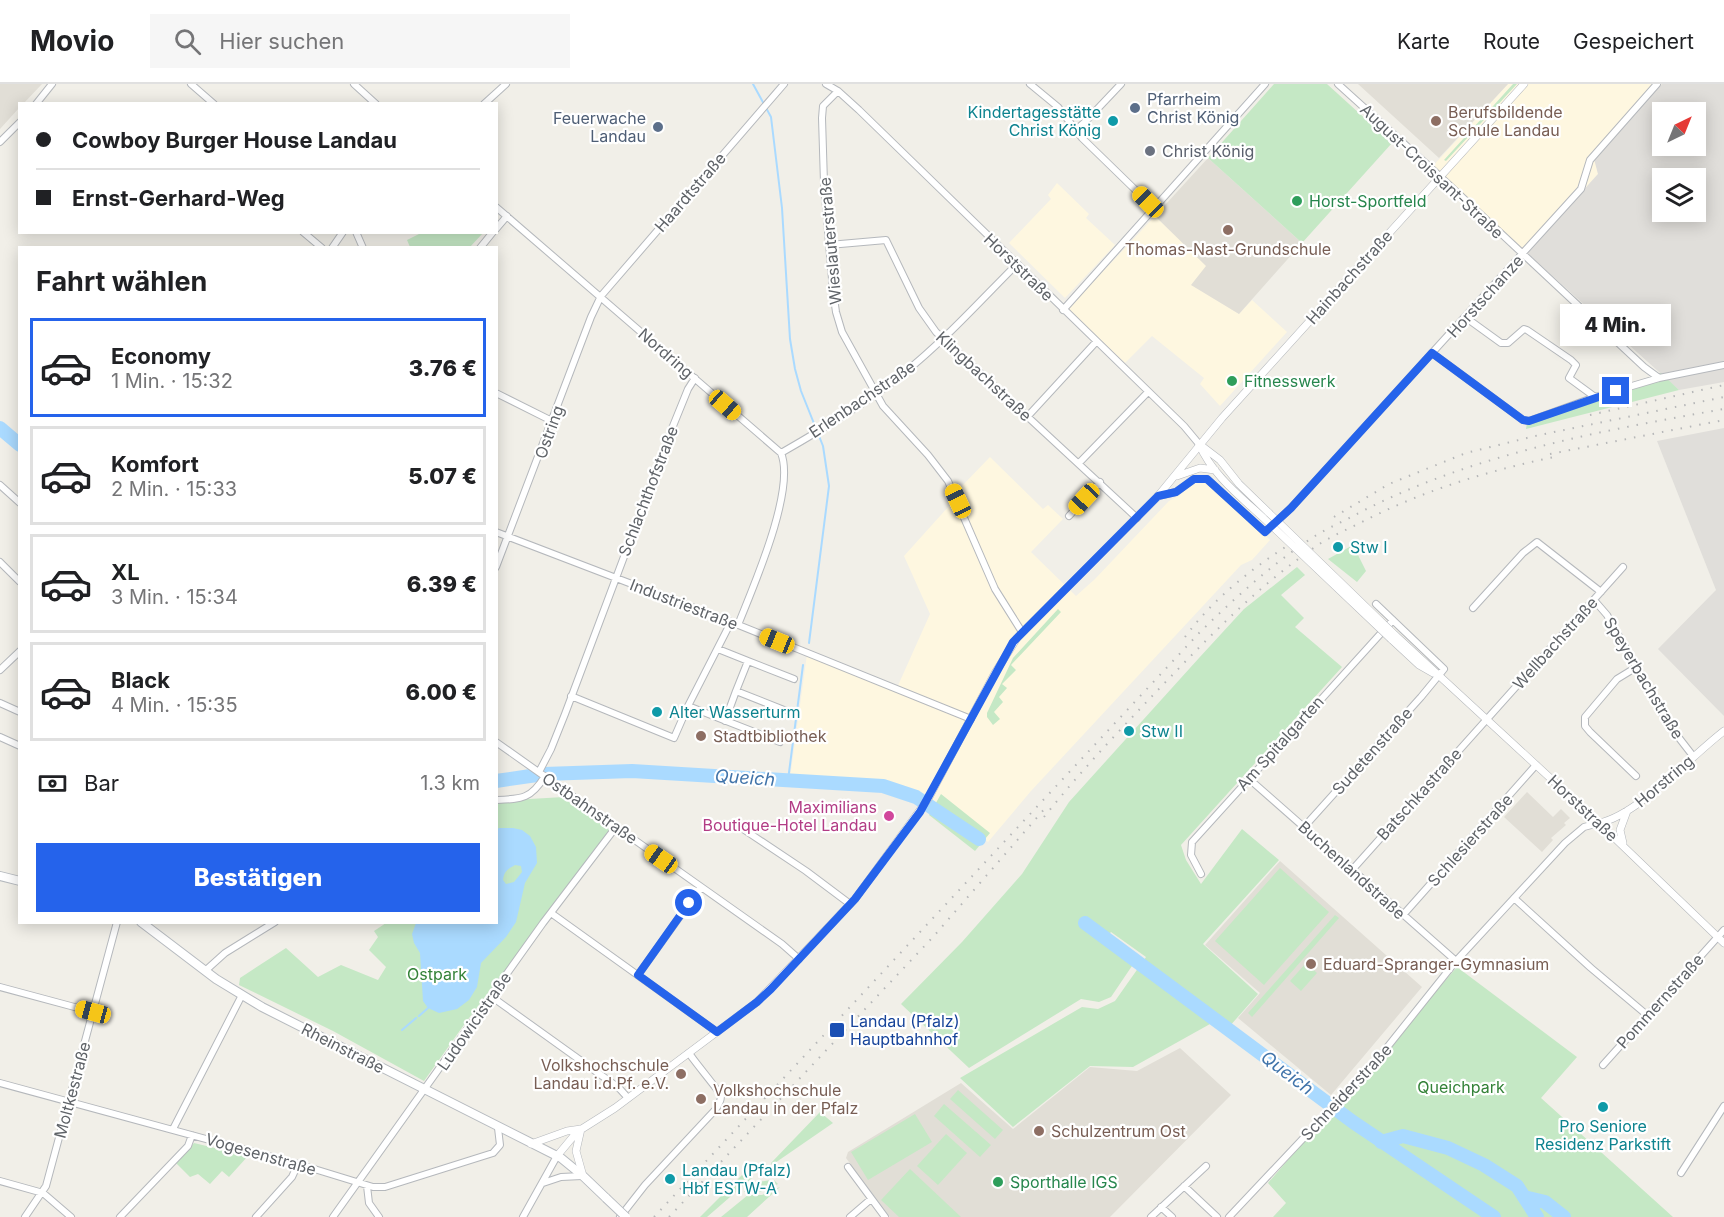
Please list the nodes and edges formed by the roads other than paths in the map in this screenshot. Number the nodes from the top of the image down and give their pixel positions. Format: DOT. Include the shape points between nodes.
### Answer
graph roads {
  1 [pos="52,84"];
  2 [pos="191,84"];
  3 [pos="354,84"];
  4 [pos="506,84"];
  5 [pos="826,84"];
  6 [pos="835,84"];
  7 [pos="1030,84"];
  8 [pos="1120,84"];
  9 [pos="1265,84"];
  10 [pos="1338,84"];
  11 [pos="1524,84"];
  12 [pos="1657,84"];
  13 [pos="782,85"];
  14 [pos="838,91"];
  15 [pos="38,102"];
  16 [pos="212,102"];
  17 [pos="374,102"];
  18 [pos="486,102"];
  19 [pos="18,124"];
  20 [pos="1076,130"];
  21 [pos="0,142"];
  22 [pos="1440,177"];
  23 [pos="1154,208"];
  24 [pos="498,209"];
  25 [pos="507,216"];
  26 [pos="498,227"];
  27 [pos="305,234"];
  28 [pos="491,234"];
  29 [pos="829,245"];
  30 [pos="320,246"];
  31 [pos="482,246"];
  32 [pos="1522,254"];
  33 [pos="1017,264"];
  34 [pos="601,297"];
  35 [pos="1063,310"];
  36 [pos="1465,317"];
  37 [pos="942,338"];
  38 [pos="1095,342"];
  39 [pos="1432,353"];
  40 [pos="1724,365"];
  41 [pos="695,378"];
  42 [pos="1659,378"];
  43 [pos="1148,392"];
  44 [pos="498,394"];
  45 [pos="875,394"];
  46 [pos="1595,397"];
  47 [pos="1028,416"];
  48 [pos="552,421"];
  49 [pos="1200,444"];
  50 [pos="781,453"];
  51 [pos="1079,463"];
  52 [pos="1215,470"];
  53 [pos="1174,477"];
  54 [pos="1100,482"];
  55 [pos="0,485"];
  56 [pos="1236,487"];
  57 [pos="1158,496"];
  58 [pos="18,501"];
  59 [pos="1068,516"];
  60 [pos="1137,518"];
  61 [pos="498,533"];
  62 [pos="509,537"];
  63 [pos="0,562"];
  64 [pos="498,562"];
  65 [pos="1623,567"];
  66 [pos="615,578"];
  67 [pos="18,580"];
  68 [pos="1601,592"];
  69 [pos="1594,600"];
  70 [pos="1376,604"];
  71 [pos="1473,608"];
  72 [pos="1393,620"];
  73 [pos="735,624"];
  74 [pos="1022,632"];
  75 [pos="718,649"];
  76 [pos="18,653"];
  77 [pos="748,661"];
  78 [pos="1635,668"];
  79 [pos="0,670"];
  80 [pos="1439,676"];
  81 [pos="794,679"];
  82 [pos="736,691"];
  83 [pos="572,696"];
  84 [pos="0,703"];
  85 [pos="688,706"];
  86 [pos="784,710"];
  87 [pos="18,711"];
  88 [pos="1486,718"];
  89 [pos="970,719"];
  90 [pos="724,720"];
  91 [pos="1724,731"];
  92 [pos="0,737"];
  93 [pos="780,742"];
  94 [pos="498,743"];
  95 [pos="18,745"];
  96 [pos="1693,756"];
  97 [pos="1536,765"];
  98 [pos="542,774"];
  99 [pos="1636,776"];
  100 [pos="1248,778"];
  101 [pos="498,800"];
  102 [pos="1627,812"];
  103 [pos="1599,823"];
  104 [pos="616,827"];
  105 [pos="740,827"];
  106 [pos="1304,827"];
  107 [pos="1624,846"];
  108 [pos="1353,870"];
  109 [pos="1201,874"];
  110 [pos="0,876"];
  111 [pos="18,880"];
  112 [pos="700,887"];
  113 [pos="1514,898"];
  114 [pos="850,904"];
  115 [pos="551,913"];
  116 [pos="1403,915"];
  117 [pos="116,924"];
  118 [pos="144,924"];
  119 [pos="272,924"];
  120 [pos="1724,930"];
  121 [pos="1718,937"];
  122 [pos="1724,943"];
  123 [pos="799,959"];
  124 [pos="1456,961"];
  125 [pos="205,971"];
  126 [pos="638,975"];
  127 [pos="0,987"];
  128 [pos="242,996"];
  129 [pos="492,997"];
  130 [pos="93,1012"];
  131 [pos="1647,1015"];
  132 [pos="717,1032"];
  133 [pos="689,1053"];
  134 [pos="1603,1065"];
  135 [pos="0,1083"];
  136 [pos="424,1090"];
  137 [pos="628,1098"];
  138 [pos="69,1102"];
  139 [pos="1724,1106"];
  140 [pos="498,1128"];
  141 [pos="173,1129"];
  142 [pos="581,1129"];
  143 [pos="192,1135"];
  144 [pos="531,1144"];
  145 [pos="557,1156"];
  146 [pos="298,1164"];
  147 [pos="1206,1166"];
  148 [pos="848,1167"];
  149 [pos="1682,1173"];
  150 [pos="583,1176"];
  151 [pos="0,1181"];
  152 [pos="358,1183"];
  153 [pos="542,1183"];
  154 [pos="367,1186"];
  155 [pos="1184,1186"];
  156 [pos="43,1193"];
  157 [pos="871,1199"];
  158 [pos="1161,1207"];
  159 [pos="25,1217"];
  160 [pos="72,1217"];
  161 [pos="120,1217"];
  162 [pos="256,1217"];
  163 [pos="333,1217"];
  164 [pos="379,1217"];
  165 [pos="523,1217"];
  166 [pos="620,1217"];
  167 [pos="626,1217"];
  168 [pos="850,1217"];
  169 [pos="885,1217"];
  170 [pos="1150,1217"];
  171 [pos="1172,1217"];
  172 [pos="1217,1217"];
  173 [pos="1229,1217"];
  1 -- 15 [label="street"];
  2 -- 16 [label="street"];
  3 -- 17 [label="street"];
  4 -- 18 [label="street"];
  5 -- 14 [label="street, Horststraße"];
  6 -- 14 [label="street, Horststraße"];
  7 -- 20 [label="street" via="1058,107"];
  8 -- 20 [label="street"];
  9 -- 23 [label="street"];
  10 -- 22 [label="street, August-Croissant-Straße"];
  11 -- 22 [label="street, Hainbachstraße"];
  12 -- 32 [label="street, Horstschanze" via="1590,160 1581,189"];
  13 -- 34 [label="street, Haardtstraße"];
  14 -- 29 [label="street, Wieslauterstraße" via="822,109"];
  14 -- 33 [label="street, Horststraße"];
  19 -- 21 [label="street"];
  20 -- 23 [label="street"];
  22 -- 32 [label="street, August-Croissant-Straße"];
  22 -- 49 [label="street, Hainbachstraße"];
  23 -- 35 [label="street"];
  24 -- 25 [label="street, Nordring"];
  25 -- 26 [label="street"];
  25 -- 34 [label="street, Nordring"];
  27 -- 30 [label="street"];
  28 -- 31 [label="street"];
  29 -- 37 [label="street, Klingbachstraße" via="886,240 922,313"];
  29 -- 45 [label="street, Wieslauterstraße" via="838,322"];
  32 -- 36 [label="street, Horstschanze"];
  32 -- 42 [label="street, August-Croissant-Straße"];
  33 -- 35 [label="street, Horststraße"];
  33 -- 37 [label="street, Erlenbachstraße"];
  34 -- 41 [label="street, Nordring"];
  34 -- 48 [label="street, Ostring"];
  35 -- 38 [label="street, Horststraße"];
  36 -- 39 [label="street, Horstschanze"];
  36 -- 46 [label="street" via="1501,343 1527,330 1571,360 1576,365 1569,378"];
  37 -- 45 [label="street, Erlenbachstraße"];
  37 -- 47 [label="street, Klingbachstraße"];
  38 -- 43 [label="street, Horststraße"];
  38 -- 47 [label="street"];
  39 -- 46 [label="street" via="1523,420"];
  39 -- 57 [label="street, Horstschanze" via="1265,532 1203,478"];
  40 -- 42 [label="street"];
  41 -- 50 [label="street, Nordring"];
  41 -- 66 [label="street, Schlachthofstraße" via="676,417"];
  42 -- 46 [label="street"];
  43 -- 49 [label="street, Horststraße"];
  43 -- 51 [label="street"];
  44 -- 48 [label="street"];
  45 -- 50 [label="street, Erlenbachstraße"];
  45 -- 74 [label="street, Wieslauterstraße" via="948,481 995,589"];
  47 -- 51 [label="street, Klingbachstraße"];
  48 -- 62 [label="street, Ostring"];
  49 -- 52 [label="street, Horststraße"];
  49 -- 53 [label="street, Hainbachstraße"];
  49 -- 56 [label="street, Horststraße" via="1220,460"];
  50 -- 73 [label="street" via="784,466 778,518"];
  51 -- 54 [label="street, Klingbachstraße"];
  52 -- 53 [label="street" via="1196,469"];
  52 -- 56 [label="street, Horststraße"];
  53 -- 57 [label="street, Hainbachstraße"];
  54 -- 59 [label="street"];
  54 -- 60 [label="street, Klingbachstraße"];
  55 -- 58 [label="street"];
  56 -- 80 [label="street, Horststraße, bridge" via="1419,664"];
  57 -- 60 [label="street, Hainbachstraße"];
  60 -- 74 [label="street, Hainbachstraße"];
  61 -- 62 [label="street, Industriestraße"];
  62 -- 64 [label="street, Ostring"];
  62 -- 66 [label="street, Industriestraße"];
  63 -- 67 [label="street"];
  65 -- 68 [label="street, Wellbachstraße"];
  66 -- 73 [label="street, Industriestraße"];
  66 -- 83 [label="street, Schlachthofstraße"];
  68 -- 69 [label="street, Wellbachstraße"];
  68 -- 71 [label="street" via="1537,542"];
  69 -- 78 [label="street, Speyerbachstraße"];
  69 -- 88 [label="street, Wellbachstraße"];
  70 -- 72 [label="street, Horststraße"];
  72 -- 80 [label="street, Horststraße" via="1444,669"];
  72 -- 100 [label="street, Am Spitalgarten"];
  73 -- 75 [label="street"];
  73 -- 89 [label="street, Industriestraße"];
  74 -- 89 [label="street, Hainbachstraße"];
  75 -- 77 [label="street"];
  75 -- 85 [label="street"];
  76 -- 79 [label="street"];
  77 -- 81 [label="street"];
  77 -- 82 [label="street"];
  78 -- 96 [label="street, Speyerbachstraße"];
  78 -- 99 [label="street" via="1617,679 1584,721 1590,732"];
  80 -- 88 [label="street, Horststraße"];
  80 -- 106 [label="street, Sudetenstraße"];
  82 -- 86 [label="street"];
  82 -- 90 [label="street"];
  83 -- 85 [label="street" via="674,738"];
  83 -- 98 [label="street, Schlachthofstraße"];
  84 -- 87 [label="street"];
  85 -- 90 [label="street"];
  88 -- 97 [label="street, Horststraße"];
  88 -- 108 [label="street, Batschkastraße"];
  89 -- 114 [label="street, Hainbachstraße" via="920,812"];
  90 -- 93 [label="street"];
  91 -- 96 [label="street, Horstring"];
  92 -- 95 [label="street"];
  94 -- 98 [label="street, Ostbahnstraße"];
  96 -- 102 [label="street, Horstring"];
  97 -- 103 [label="street, Horststraße"];
  97 -- 116 [label="street, Schlesierstraße"];
  98 -- 101 [label="street, Schlachthofstraße" via="528,796"];
  98 -- 104 [label="street, Ostbahnstraße"];
  100 -- 106 [label="street, Buchenlandstraße"];
  100 -- 109 [label="street, Am Spitalgarten" via="1192,842 1191,855"];
  102 -- 103 [label="street, Horstring"];
  102 -- 107 [label="street" via="1620,832"];
  103 -- 107 [label="street, Horststraße"];
  103 -- 113 [label="street, Schneiderstraße" via="1576,833"];
  104 -- 112 [label="street, Ostbahnstraße"];
  104 -- 115 [label="street, Ludowicistraße"];
  105 -- 114 [label="street"];
  106 -- 108 [label="street, Buchenlandstraße"];
  107 -- 121 [label="street, Horststraße"];
  108 -- 116 [label="street, Buchenlandstraße"];
  110 -- 111 [label="main road"];
  112 -- 123 [label="street, Ostbahnstraße"];
  112 -- 126 [label="street"];
  113 -- 124 [label="street, Schneiderstraße"];
  113 -- 131 [label="street"];
  114 -- 123 [label="street, Hainbachstraße"];
  115 -- 126 [label="street"];
  115 -- 129 [label="street, Ludowicistraße"];
  116 -- 124 [label="street, Buchenlandstraße"];
  117 -- 130 [label="street, Moltkestraße"];
  118 -- 125 [label="main road, Rheinstraße"];
  119 -- 125 [label="street" via="225,953"];
  120 -- 121 [label="street, Pommernstraße"];
  121 -- 122 [label="street, Horststraße"];
  121 -- 131 [label="street, Pommernstraße"];
  123 -- 132 [label="street, Hainbachstraße" via="757,1002"];
  124 -- 173 [label="street, Schneiderstraße" via="1387,1048"];
  125 -- 128 [label="main road, Rheinstraße"];
  126 -- 132 [label="street"];
  127 -- 130 [label="street"];
  128 -- 136 [label="main road, Rheinstraße"];
  128 -- 141 [label="street"];
  129 -- 136 [label="street, Ludowicistraße"];
  129 -- 137 [label="street"];
  130 -- 138 [label="street, Moltkestraße"];
  131 -- 134 [label="street, Pommernstraße"];
  132 -- 133 [label="street, Hainbachstraße"];
  133 -- 137 [label="street, Hainbachstraße"];
  133 -- 166 [label="street" via="721,1097 715,1110"];
  135 -- 138 [label="street, Vogesenstraße"];
  136 -- 140 [label="main road, Rheinstraße"];
  136 -- 152 [label="street, Ludowicistraße"];
  137 -- 142 [label="street, Hainbachstraße"];
  138 -- 141 [label="street, Vogesenstraße"];
  138 -- 156 [label="street, Moltkestraße"];
  139 -- 149 [label="street"];
  140 -- 144 [label="main road, Rheinstraße"];
  140 -- 154 [label="street, Vogesenstraße" via="500,1145 496,1151 385,1187"];
  141 -- 143 [label="street, Vogesenstraße"];
  142 -- 144 [label="street"];
  142 -- 145 [label="street"];
  142 -- 150 [label="street" via="576,1151"];
  143 -- 146 [label="street, Vogesenstraße"];
  143 -- 161 [label="street" via="188,1146"];
  144 -- 145 [label="main road, Rheinstraße"];
  145 -- 150 [label="main road, Rheinstraße"];
  145 -- 153 [label="street"];
  146 -- 152 [label="street, Vogesenstraße"];
  146 -- 162 [label="street" via="292,1177"];
  147 -- 155 [label="street"];
  148 -- 157 [label="street"];
  150 -- 153 [label="street"];
  150 -- 167 [label="main road, Rheinstraße, bridge"];
  151 -- 156 [label="street"];
  152 -- 154 [label="street, Vogesenstraße"];
  152 -- 163 [label="street, Ludowicistraße"];
  153 -- 165 [label="street"];
  154 -- 164 [label="street" via="369,1203"];
  155 -- 158 [label="street"];
  155 -- 172 [label="street"];
  156 -- 159 [label="street, Moltkestraße"];
  156 -- 160 [label="street"];
  157 -- 168 [label="street"];
  157 -- 169 [label="street"];
  158 -- 170 [label="street"];
  158 -- 171 [label="street"];
}
